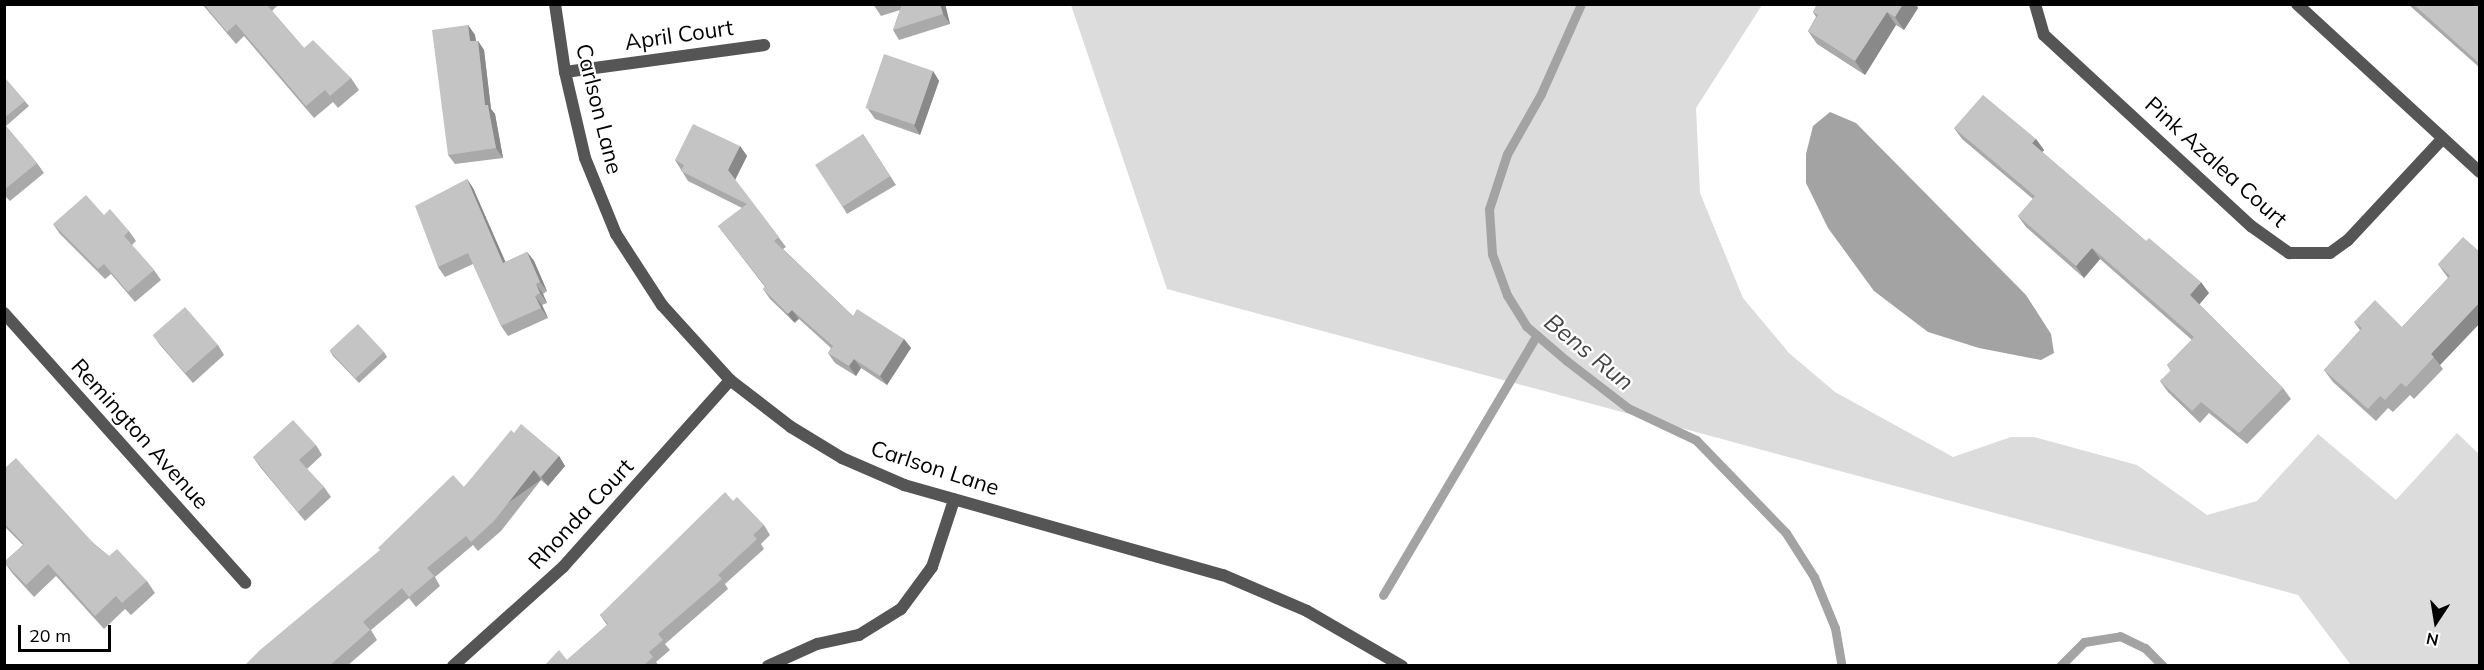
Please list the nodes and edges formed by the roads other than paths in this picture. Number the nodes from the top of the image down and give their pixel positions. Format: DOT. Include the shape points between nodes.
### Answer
graph roads {
  1 [pos="555,4"];
  2 [pos="2035,4"];
  3 [pos="2297,4"];
  4 [pos="764,45"];
  5 [pos="565,72"];
  6 [pos="2442,138"];
  7 [pos="2480,172"];
  8 [pos="4,313"];
  9 [pos="730,380"];
  10 [pos="954,500"];
  11 [pos="245,583"];
  12 [pos="453,666"];
  13 [pos="768,666"];
  14 [pos="1402,666"];
  1 -- 5 [label="street, Carlson Lane"];
  2 -- 6 [label="street, Pink Azalea Court" via="2044,35 2252,226 2289,252 2330,253 2348,240"];
  3 -- 6 [label="street"];
  4 -- 5 [label="street, April Court"];
  5 -- 9 [label="street, Carlson Lane" via="585,158 616,234 662,305"];
  6 -- 7 [label="street"];
  8 -- 11 [label="street, Remington Avenue"];
  9 -- 10 [label="street, Carlson Lane" via="842,458 904,485"];
  9 -- 12 [label="street, Rhonda Court" via="563,567"];
  10 -- 13 [label="street" via="932,567 901,609 859,635 817,644"];
  10 -- 14 [label="street, Carlson Lane" via="1222,575 1307,611"];
}
